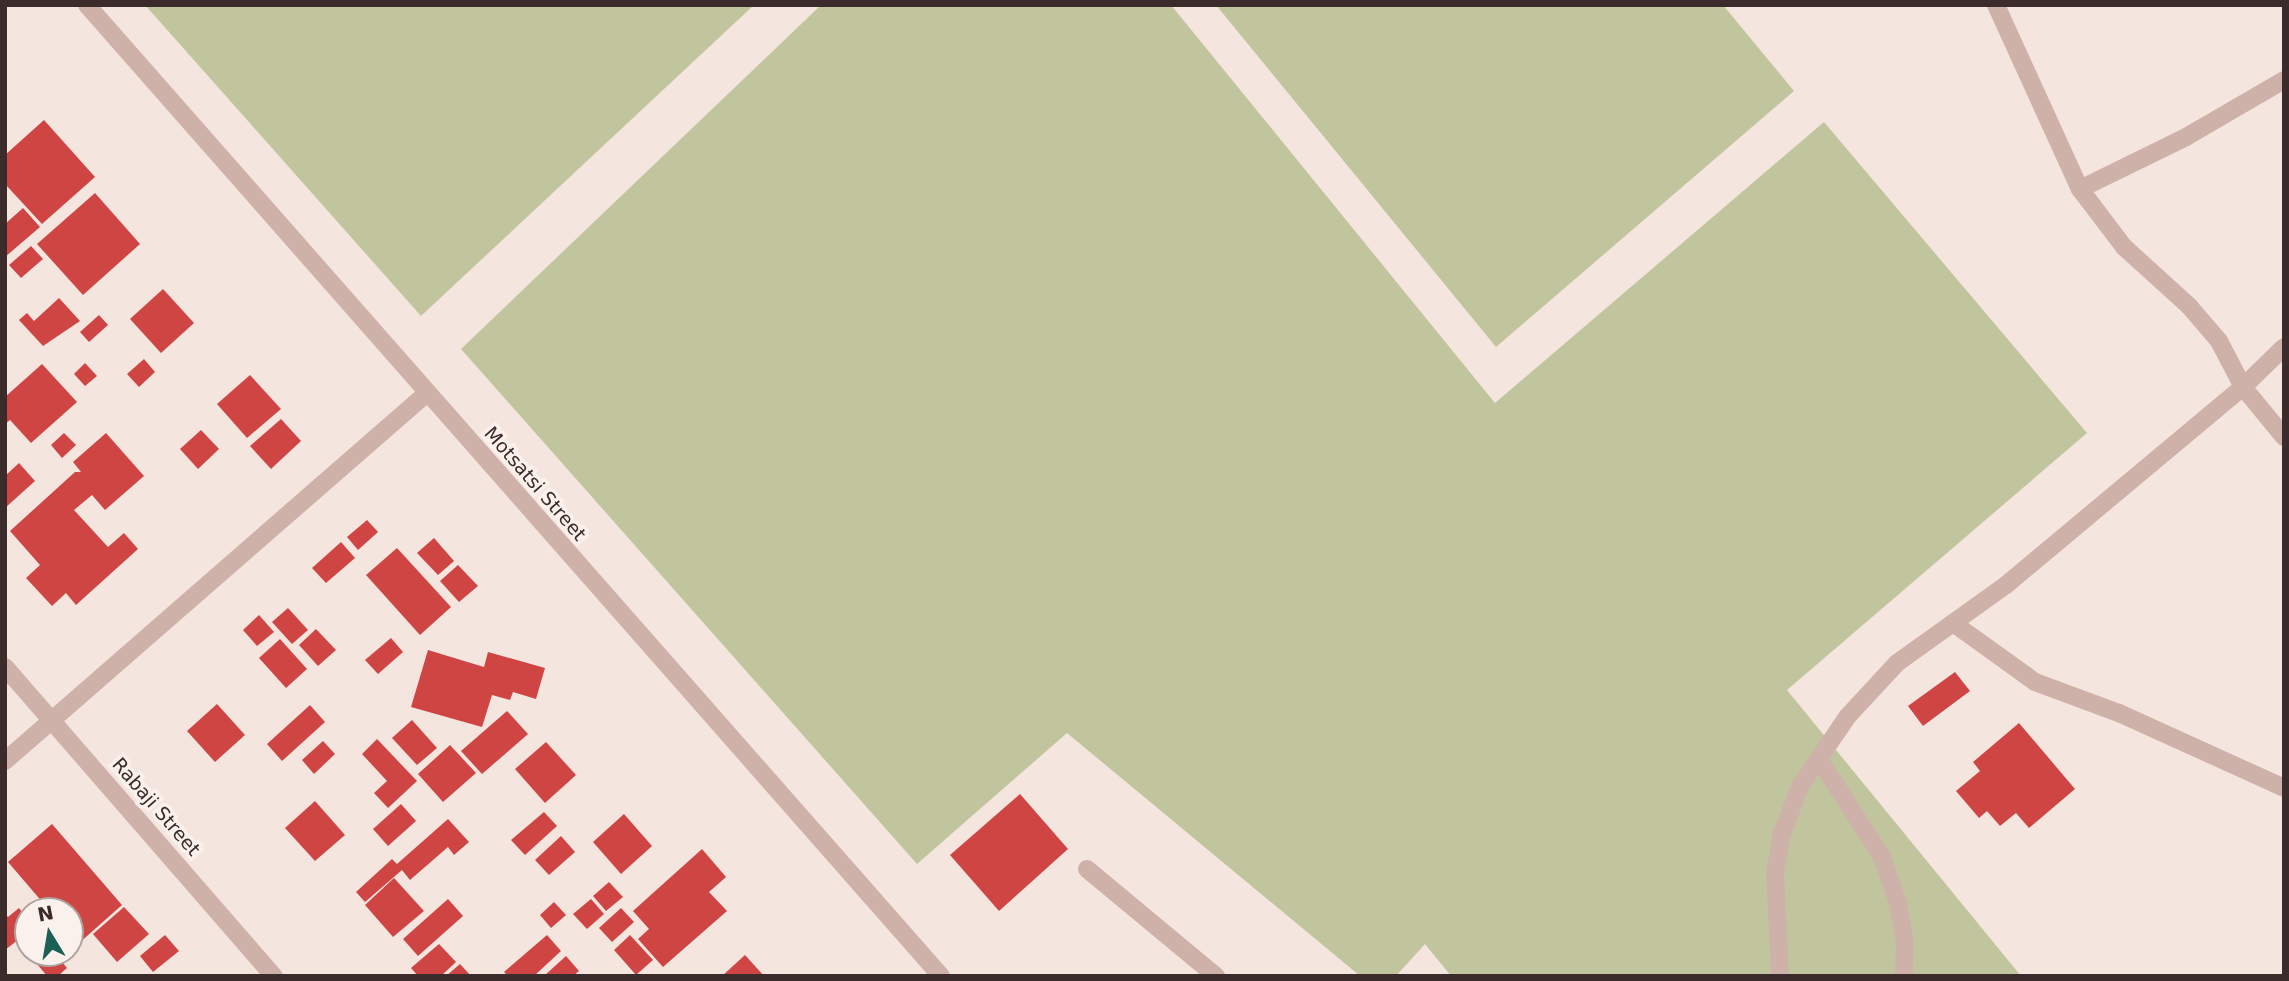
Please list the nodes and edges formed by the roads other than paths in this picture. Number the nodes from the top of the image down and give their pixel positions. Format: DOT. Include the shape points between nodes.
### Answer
graph roads {
  1 [pos="87,5"];
  2 [pos="1996,5"];
  3 [pos="2284,80"];
  4 [pos="2080,189"];
  5 [pos="2284,347"];
  6 [pos="2243,387"];
  7 [pos="427,393"];
  8 [pos="2281,434"];
  9 [pos="1953,623"];
  10 [pos="5,667"];
  11 [pos="52,720"];
  12 [pos="1819,759"];
  13 [pos="5,761"];
  14 [pos="2284,788"];
  15 [pos="1087,869"];
  16 [pos="274,976"];
  17 [pos="941,976"];
  18 [pos="1216,976"];
  19 [pos="1780,976"];
  20 [pos="1904,976"];
  1 -- 7 [label="street, Motsatsi Street"];
  2 -- 4 [label="street"];
  3 -- 4 [label="street" via="2186,137"];
  4 -- 6 [label="street" via="2124,247 2189,306 2219,341"];
  5 -- 6 [label="street"];
  6 -- 8 [label="street"];
  6 -- 9 [label="street" via="2007,585"];
  7 -- 11 [label="street"];
  7 -- 17 [label="street, Motsatsi Street"];
  9 -- 12 [label="street" via="1897,663 1848,716"];
  9 -- 14 [label="street" via="2035,682 2119,713"];
  10 -- 11 [label="street, Rabaji Street"];
  11 -- 13 [label="street"];
  11 -- 16 [label="street, Rabaji Street"];
  12 -- 19 [label="street" via="1800,786 1782,834 1775,873"];
  12 -- 20 [label="street" via="1881,857 1898,903 1905,942"];
  15 -- 18 [label="street"];
}
